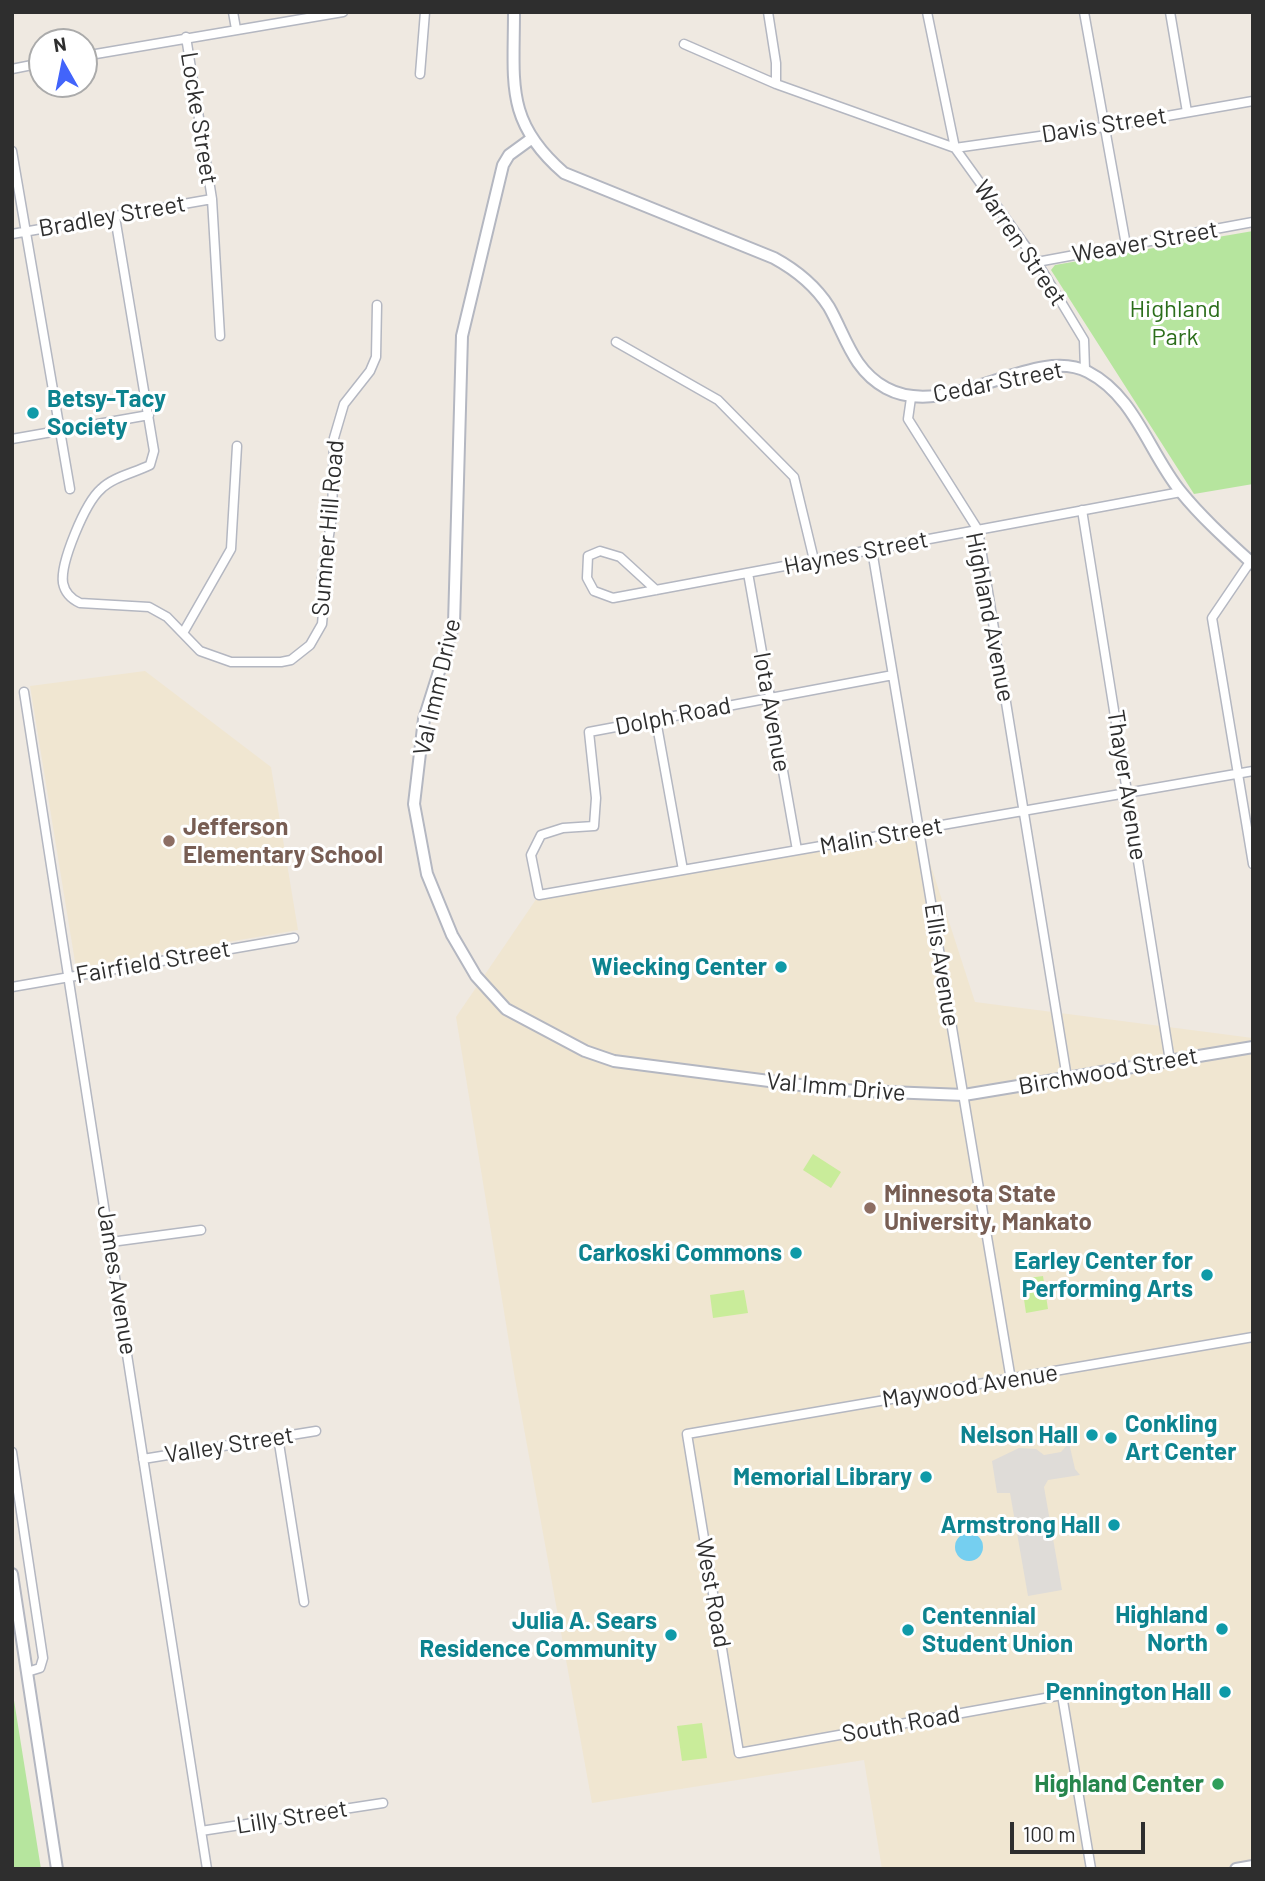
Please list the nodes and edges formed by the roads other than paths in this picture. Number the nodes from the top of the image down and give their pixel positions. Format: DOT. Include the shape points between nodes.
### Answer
graph roads {
  1 [pos="233,12"];
  2 [pos="343,12"];
  3 [pos="425,12"];
  4 [pos="514,12"];
  5 [pos="768,12"];
  6 [pos="927,12"];
  7 [pos="1084,12"];
  8 [pos="1170,12"];
  9 [pos="236,29"];
  10 [pos="186,37"];
  11 [pos="684,44"];
  12 [pos="98,53"];
  13 [pos="420,74"];
  14 [pos="776,84"];
  15 [pos="1253,101"];
  16 [pos="1187,112"];
  17 [pos="1104,127"];
  18 [pos="531,139"];
  19 [pos="955,148"];
  20 [pos="12,150"];
  21 [pos="212,199"];
  22 [pos="115,217"];
  23 [pos="1253,222"];
  24 [pos="27,232"];
  25 [pos="12,234"];
  26 [pos="1126,245"];
  27 [pos="1037,262"];
  28 [pos="377,305"];
  29 [pos="220,336"];
  30 [pos="616,342"];
  31 [pos="1085,370"];
  32 [pos="911,398"];
  33 [pos="149,415"];
  34 [pos="61,430"];
  35 [pos="12,439"];
  36 [pos="237,446"];
  37 [pos="71,489"];
  38 [pos="1181,492"];
  39 [pos="1082,510"];
  40 [pos="978,530"];
  41 [pos="872,550"];
  42 [pos="814,561"];
  43 [pos="1251,563"];
  44 [pos="748,573"];
  45 [pos="656,590"];
  46 [pos="183,633"];
  47 [pos="893,675"];
  48 [pos="24,692"];
  49 [pos="769,697"];
  50 [pos="656,720"];
  51 [pos="1253,771"];
  52 [pos="1238,774"];
  53 [pos="1128,793"];
  54 [pos="1024,811"];
  55 [pos="919,829"];
  56 [pos="797,850"];
  57 [pos="533,864"];
  58 [pos="1253,864"];
  59 [pos="683,870"];
  60 [pos="294,938"];
  61 [pos="70,976"];
  62 [pos="12,987"];
  63 [pos="1253,1047"];
  64 [pos="1170,1060"];
  65 [pos="1067,1078"];
  66 [pos="964,1095"];
  67 [pos="201,1230"];
  68 [pos="111,1242"];
  69 [pos="1253,1337"];
  70 [pos="1011,1380"];
  71 [pos="316,1431"];
  72 [pos="687,1434"];
  73 [pos="278,1437"];
  74 [pos="12,1452"];
  75 [pos="144,1458"];
  76 [pos="12,1573"];
  77 [pos="304,1601"];
  78 [pos="27,1672"];
  79 [pos="739,1753"];
  80 [pos="383,1803"];
  81 [pos="201,1830"];
  82 [pos="1253,1866"];
  83 [pos="57,1869"];
  84 [pos="207,1869"];
  85 [pos="1091,1869"];
  86 [pos="1236,1869"];
  1 -- 9 [label="street"];
  2 -- 9 [label="street"];
  3 -- 13 [label="street"];
  4 -- 18 [label="street" via="517,106"];
  5 -- 14 [label="street"];
  6 -- 19 [label="street"];
  7 -- 17 [label="street"];
  8 -- 16 [label="street"];
  9 -- 10 [label="street"];
  10 -- 12 [label="street"];
  10 -- 21 [label="street, Locke Street"];
  11 -- 14 [label="street"];
  14 -- 19 [label="street"];
  15 -- 16 [label="street, Davis Street"];
  16 -- 17 [label="street, Davis Street"];
  17 -- 19 [label="street, Davis Street"];
  17 -- 26 [label="street"];
  18 -- 32 [label="street" via="564,173 796,270 829,307 861,368 885,387"];
  18 -- 66 [label="street, Val Imm Drive" via="503,165 462,336 454,624 424,719 414,804 427,874 452,935 476,976 506,1009 585,1051 614,1061 839,1090"];
  19 -- 27 [label="street, Warren Street"];
  20 -- 24 [label="street"];
  21 -- 22 [label="street, Bradley Street"];
  21 -- 29 [label="street, Locke Street"];
  22 -- 24 [label="street, Bradley Street"];
  22 -- 33 [label="street"];
  23 -- 26 [label="street, Weaver Street"];
  24 -- 25 [label="street, Bradley Street"];
  24 -- 34 [label="street"];
  26 -- 27 [label="street, Weaver Street"];
  27 -- 31 [label="street, Warren Street" via="1084,340"];
  28 -- 46 [label="street, Sumner Hill Road" via="376,357 344,404 334,438 332,517 317,636 291,660 268,663 210,656"];
  30 -- 42 [label="street" via="718,400 794,477"];
  31 -- 32 [label="street, Cedar Street" via="1052,367 943,396"];
  31 -- 38 [label="street" via="1108,384 1124,404"];
  32 -- 40 [label="street, Highland Avenue" via="908,419"];
  33 -- 34 [label="street"];
  33 -- 46 [label="street, Sumner Hill Road" via="154,451 150,465 113,481 94,497 73,542 63,584 80,603 160,611"];
  34 -- 35 [label="street"];
  34 -- 37 [label="street"];
  36 -- 46 [label="street" via="232,549"];
  38 -- 39 [label="street, Haynes Street"];
  38 -- 43 [label="street"];
  39 -- 40 [label="street, Haynes Street"];
  39 -- 53 [label="street, Thayer Avenue"];
  40 -- 41 [label="street, Haynes Street"];
  40 -- 54 [label="street, Highland Avenue"];
  41 -- 42 [label="street, Haynes Street"];
  41 -- 47 [label="street, Ellis Avenue"];
  42 -- 44 [label="street, Haynes Street"];
  43 -- 52 [label="street" via="1212,618"];
  44 -- 45 [label="street, Haynes Street"];
  44 -- 49 [label="street, Iota Avenue"];
  45 -- 45 [label="street, Haynes Street" via="620,557 600,551 588,556 587,578 594,591 613,598"];
  47 -- 49 [label="street, Dolph Road"];
  47 -- 55 [label="street, Ellis Avenue"];
  48 -- 61 [label="street, James Avenue"];
  49 -- 50 [label="street, Dolph Road"];
  49 -- 56 [label="street, Iota Avenue"];
  50 -- 57 [label="street, Dolph Road" via="589,732 594,826 541,835 531,855"];
  50 -- 59 [label="street"];
  51 -- 52 [label="street, Malin Street"];
  52 -- 53 [label="street, Malin Street"];
  52 -- 58 [label="street"];
  53 -- 54 [label="street, Malin Street"];
  53 -- 64 [label="street, Thayer Avenue"];
  54 -- 55 [label="street, Malin Street"];
  54 -- 65 [label="street, Highland Avenue"];
  55 -- 56 [label="street, Malin Street"];
  55 -- 66 [label="street, Ellis Avenue"];
  56 -- 59 [label="street, Malin Street"];
  57 -- 59 [label="street, Malin Street" via="539,895"];
  60 -- 61 [label="street, Fairfield Street"];
  61 -- 62 [label="street, Fairfield Street"];
  61 -- 68 [label="street, James Avenue"];
  63 -- 64 [label="street, Birchwood Street"];
  64 -- 65 [label="street, Birchwood Street"];
  65 -- 66 [label="street, Birchwood Street"];
  66 -- 70 [label="street, Ellis Avenue"];
  67 -- 68 [label="street"];
  68 -- 75 [label="street, James Avenue"];
  69 -- 70 [label="street, Maywood Avenue"];
  70 -- 72 [label="street, Maywood Avenue"];
  71 -- 73 [label="street, Valley Street"];
  72 -- 79 [label="street, West Road"];
  73 -- 75 [label="street, Valley Street"];
  73 -- 77 [label="street"];
  74 -- 78 [label="street" via="43,1658 40,1668"];
  75 -- 81 [label="street, James Avenue"];
  76 -- 78 [label="street"];
  78 -- 83 [label="street"];
  79 -- 85 [label="street, South Road" via="1062,1695"];
  80 -- 81 [label="street, Lilly Street"];
  81 -- 84 [label="street, James Avenue"];
  82 -- 86 [label="street"];
}
